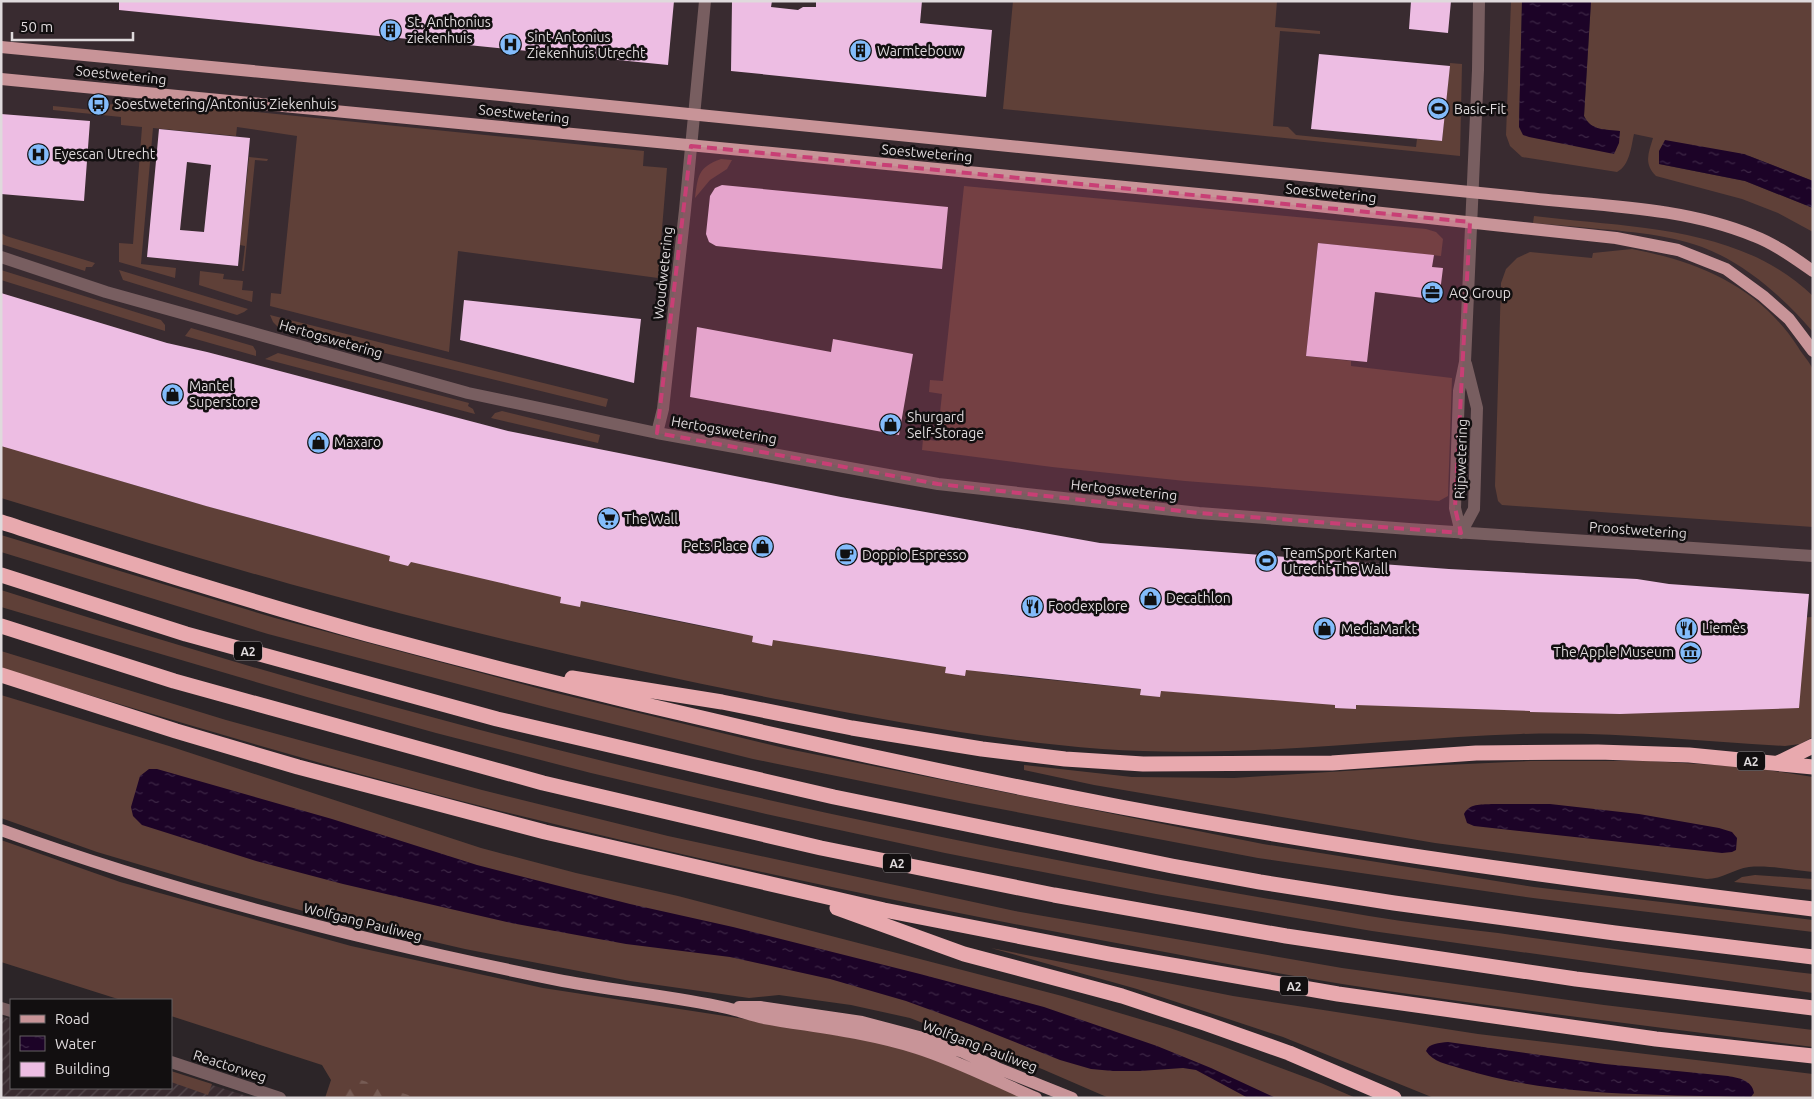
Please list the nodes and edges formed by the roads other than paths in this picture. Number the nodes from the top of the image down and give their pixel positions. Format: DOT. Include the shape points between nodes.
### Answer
graph roads {
  1 [pos="705,1"];
  2 [pos="1479,1"];
  3 [pos="1,47"];
  4 [pos="1,79"];
  5 [pos="695,115"];
  6 [pos="691,146"];
  7 [pos="1472,192"];
  8 [pos="1470,222"];
  9 [pos="1,257"];
  10 [pos="1813,271"];
  11 [pos="1813,351"];
  12 [pos="1465,362"];
  13 [pos="657,433"];
  14 [pos="1,522"];
  15 [pos="1461,533"];
  16 [pos="1813,556"];
  17 [pos="1,576"];
  18 [pos="1,626"];
  19 [pos="479,663"];
  20 [pos="1,675"];
  21 [pos="1813,746"];
  22 [pos="1777,764"];
  23 [pos="1813,767"];
  24 [pos="1,830"];
  25 [pos="780,887"];
  26 [pos="1813,909"];
  27 [pos="1813,957"];
  28 [pos="727,1008"];
  29 [pos="1813,1008"];
  30 [pos="1813,1056"];
  31 [pos="172,1062"];
  32 [pos="280,1098"];
  33 [pos="1036,1098"];
  34 [pos="1072,1098"];
  35 [pos="1394,1098"];
  1 -- 5 [label="street, Woudwetering"];
  2 -- 7 [label="street, Rijpwetering"];
  3 -- 5 [label="main road, Soestwetering"];
  4 -- 6 [label="main road, Soestwetering"];
  5 -- 6 [label="street, Woudwetering"];
  5 -- 7 [label="main road, Soestwetering"];
  6 -- 8 [label="main road, Soestwetering"];
  6 -- 13 [label="street, Woudwetering" via="663,409"];
  7 -- 8 [label="street, Rijpwetering"];
  7 -- 10 [label="main road, Soestwetering" via="1678,214 1755,236"];
  8 -- 11 [label="main road, Soestwetering" via="1616,238 1678,250 1726,269 1763,296 1789,319"];
  8 -- 12 [label="street, Rijpwetering"];
  9 -- 13 [label="street, Hertogswetering" via="106,292 468,393"];
  12 -- 15 [label="street, Rijpwetering" via="1459,392 1455,508"];
  12 -- 15 [label="street, Rijpwetering" via="1477,408 1474,509"];
  13 -- 15 [label="street, Hertogswetering" via="938,484 1199,514"];
  14 -- 19 [label="highway, A2" via="353,630"];
  15 -- 16 [label="street, Proostwetering"];
  17 -- 27 [label="highway, A2" via="186,634 487,717 834,798 1260,882 1606,932"];
  18 -- 29 [label="highway, A2" via="174,680 543,784 821,848 1286,936 1576,979"];
  19 -- 22 [label="highway, A2" via="722,702 852,728 1065,759 1143,764 1322,763 1476,754 1598,752 1690,755"];
  19 -- 26 [label="highway, A2" via="715,722 1123,807 1464,864"];
  20 -- 25 [label="highway, A2" via="298,767 545,832"];
  21 -- 22 [label="highway, A2"];
  22 -- 23 [label="highway, A2"];
  24 -- 28 [label="main road, Wolfgang Pauliweg" via="156,882 368,939 577,983"];
  25 -- 30 [label="highway, A2" via="1030,940 1338,994 1656,1039"];
  25 -- 35 [label="highway, A2" via="964,954 1122,996 1204,1022 1289,1053"];
  28 -- 33 [label="main road, Wolfgang Pauliweg" via="760,1017 859,1032 917,1048 977,1070"];
  28 -- 34 [label="main road, Wolfgang Pauliweg" via="760,1007 862,1022 963,1052"];
  31 -- 32 [label="street, Reactorweg"];
}
